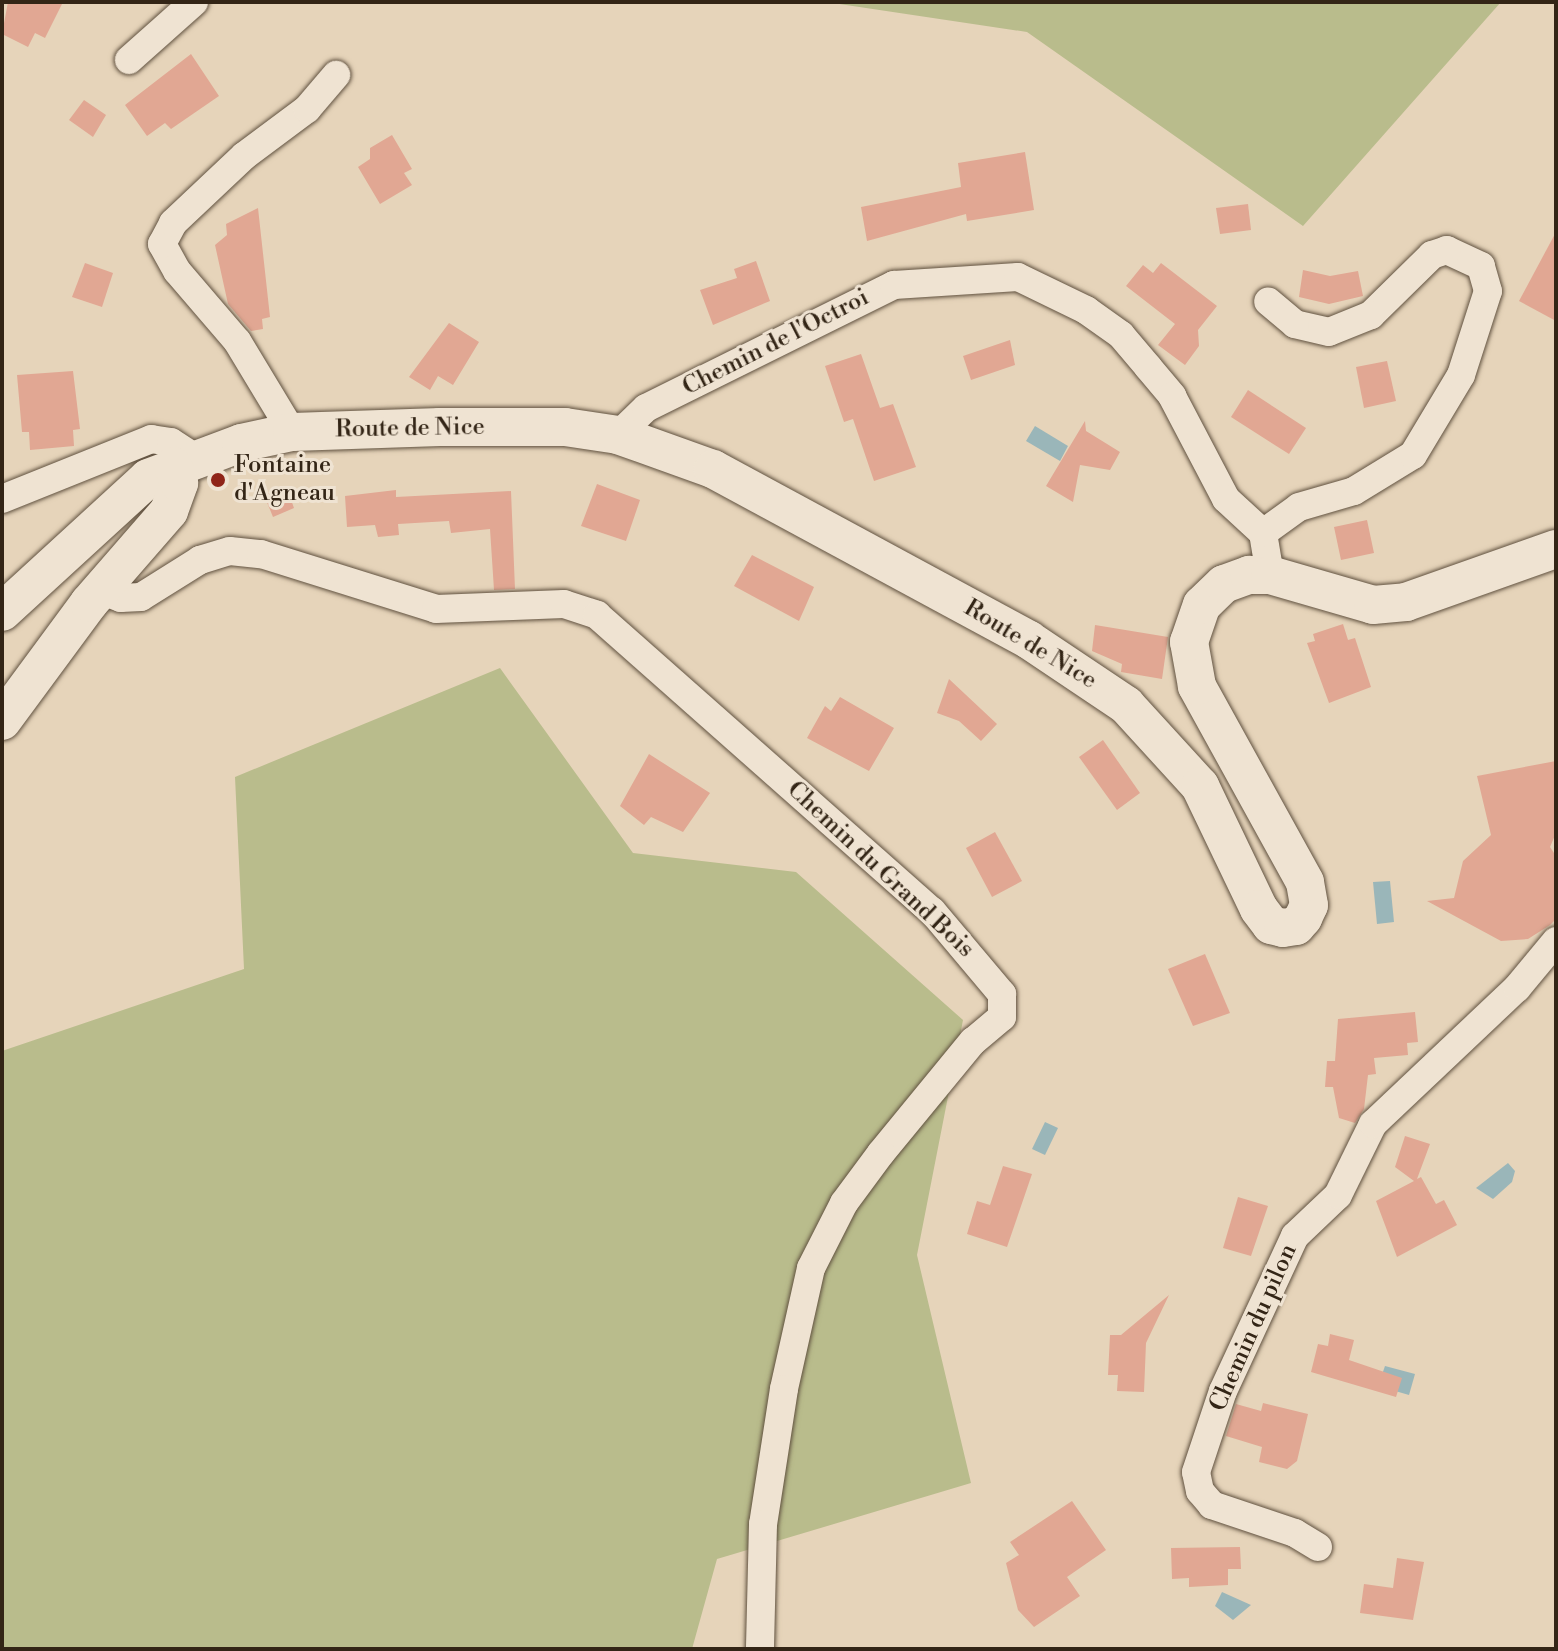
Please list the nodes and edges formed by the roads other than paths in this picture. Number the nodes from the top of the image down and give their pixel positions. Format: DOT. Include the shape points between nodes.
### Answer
graph roads {
  1 [pos="194,2"];
  2 [pos="129,60"];
  3 [pos="336,75"];
  4 [pos="1268,301"];
  5 [pos="292,432"];
  6 [pos="618,435"];
  7 [pos="183,461"];
  8 [pos="2,499"];
  9 [pos="1263,533"];
  10 [pos="1556,549"];
  11 [pos="1270,575"];
  12 [pos="100,590"];
  13 [pos="2,612"];
  14 [pos="2,721"];
  15 [pos="1556,941"];
  16 [pos="1318,1547"];
  17 [pos="760,1649"];
  1 -- 2 [label="street"];
  3 -- 5 [label="street" via="307,109 244,156 173,223 162,244 177,271 237,341"];
  4 -- 9 [label="street" via="1295,324 1329,332 1371,315 1432,255 1447,250 1481,266 1488,291 1461,375 1413,455 1354,491 1299,507"];
  5 -- 6 [label="main road, Route de Nice" via="531,427"];
  5 -- 7 [label="main road, Route de Nice"];
  6 -- 9 [label="street, Chemin de l'Octroi" via="646,408 860,298 928,279 1018,277 1052,290 1121,335 1172,396 1226,499"];
  6 -- 11 [label="main road, Route de Nice" via="713,469 1029,640 1126,705 1200,786 1259,909 1271,925 1283,928 1296,926 1303,918 1309,905 1305,882 1205,704 1189,642 1202,605 1224,584"];
  7 -- 8 [label="street" via="171,442 151,439"];
  7 -- 12 [label="main road" via="169,511"];
  7 -- 13 [label="main road, Route de Nice" via="119,500"];
  9 -- 11 [label="street"];
  10 -- 11 [label="main road, Route de Nice" via="1441,591 1373,605"];
  12 -- 14 [label="main road"];
  12 -- 17 [label="street, Chemin du Grand Bois" via="121,598 141,597 200,560 230,551 261,554 436,609 564,604 597,615 932,911 1002,994 1002,1017 973,1041 881,1153 844,1203 811,1268 784,1389 763,1524"];
  15 -- 16 [label="street, Chemin du pilon" via="1517,988 1373,1124 1338,1195 1295,1236 1223,1391 1196,1472 1200,1491 1212,1505 1295,1533"];
}
